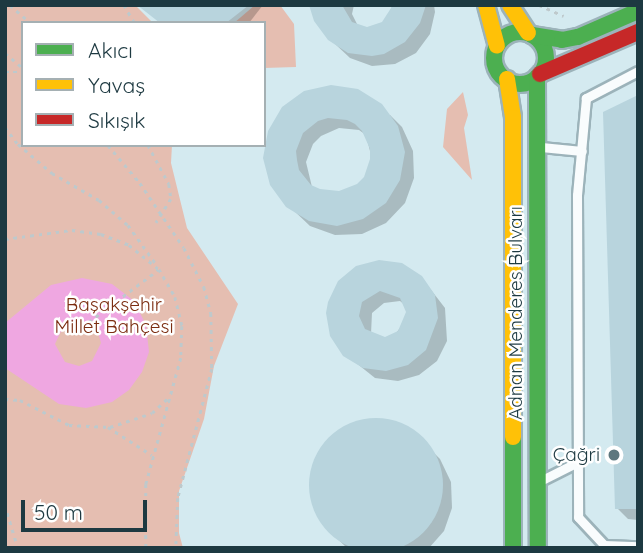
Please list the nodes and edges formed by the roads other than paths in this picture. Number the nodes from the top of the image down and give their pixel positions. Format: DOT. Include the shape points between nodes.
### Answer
graph roads {
  1 [pos="486,5"];
  2 [pos="510,5"];
  3 [pos="638,11"];
  4 [pos="638,32"];
  5 [pos="530,34"];
  6 [pos="498,46"];
  7 [pos="638,71"];
  8 [pos="538,75"];
  9 [pos="507,79"];
  10 [pos="538,147"];
  11 [pos="582,151"];
  12 [pos="578,462"];
  13 [pos="537,482"];
  14 [pos="638,546"];
  15 [pos="513,548"];
  16 [pos="537,548"];
  1 -- 6 [label="main road"];
  2 -- 5 [label="main road"];
  3 -- 5 [label="main road" via="578,37 562,40"];
  4 -- 8 [label="main road"];
  5 -- 6 [label="main road" via="508,35"];
  5 -- 8 [label="main road" via="545,50 545,65"];
  6 -- 9 [label="main road" via="496,65"];
  7 -- 11 [label="lane" via="586,98"];
  8 -- 9 [label="main road" via="523,83"];
  8 -- 10 [label="main road, Adnan Menderes Bulvarı"];
  9 -- 15 [label="main road, Adnan Menderes Bulvarı" via="513,118"];
  10 -- 11 [label="lane"];
  10 -- 13 [label="main road, Adnan Menderes Bulvarı"];
  11 -- 12 [label="lane" via="577,195"];
  12 -- 13 [label="lane"];
  12 -- 14 [label="lane" via="578,517 604,545"];
  13 -- 16 [label="main road, Adnan Menderes Bulvarı"];
}
